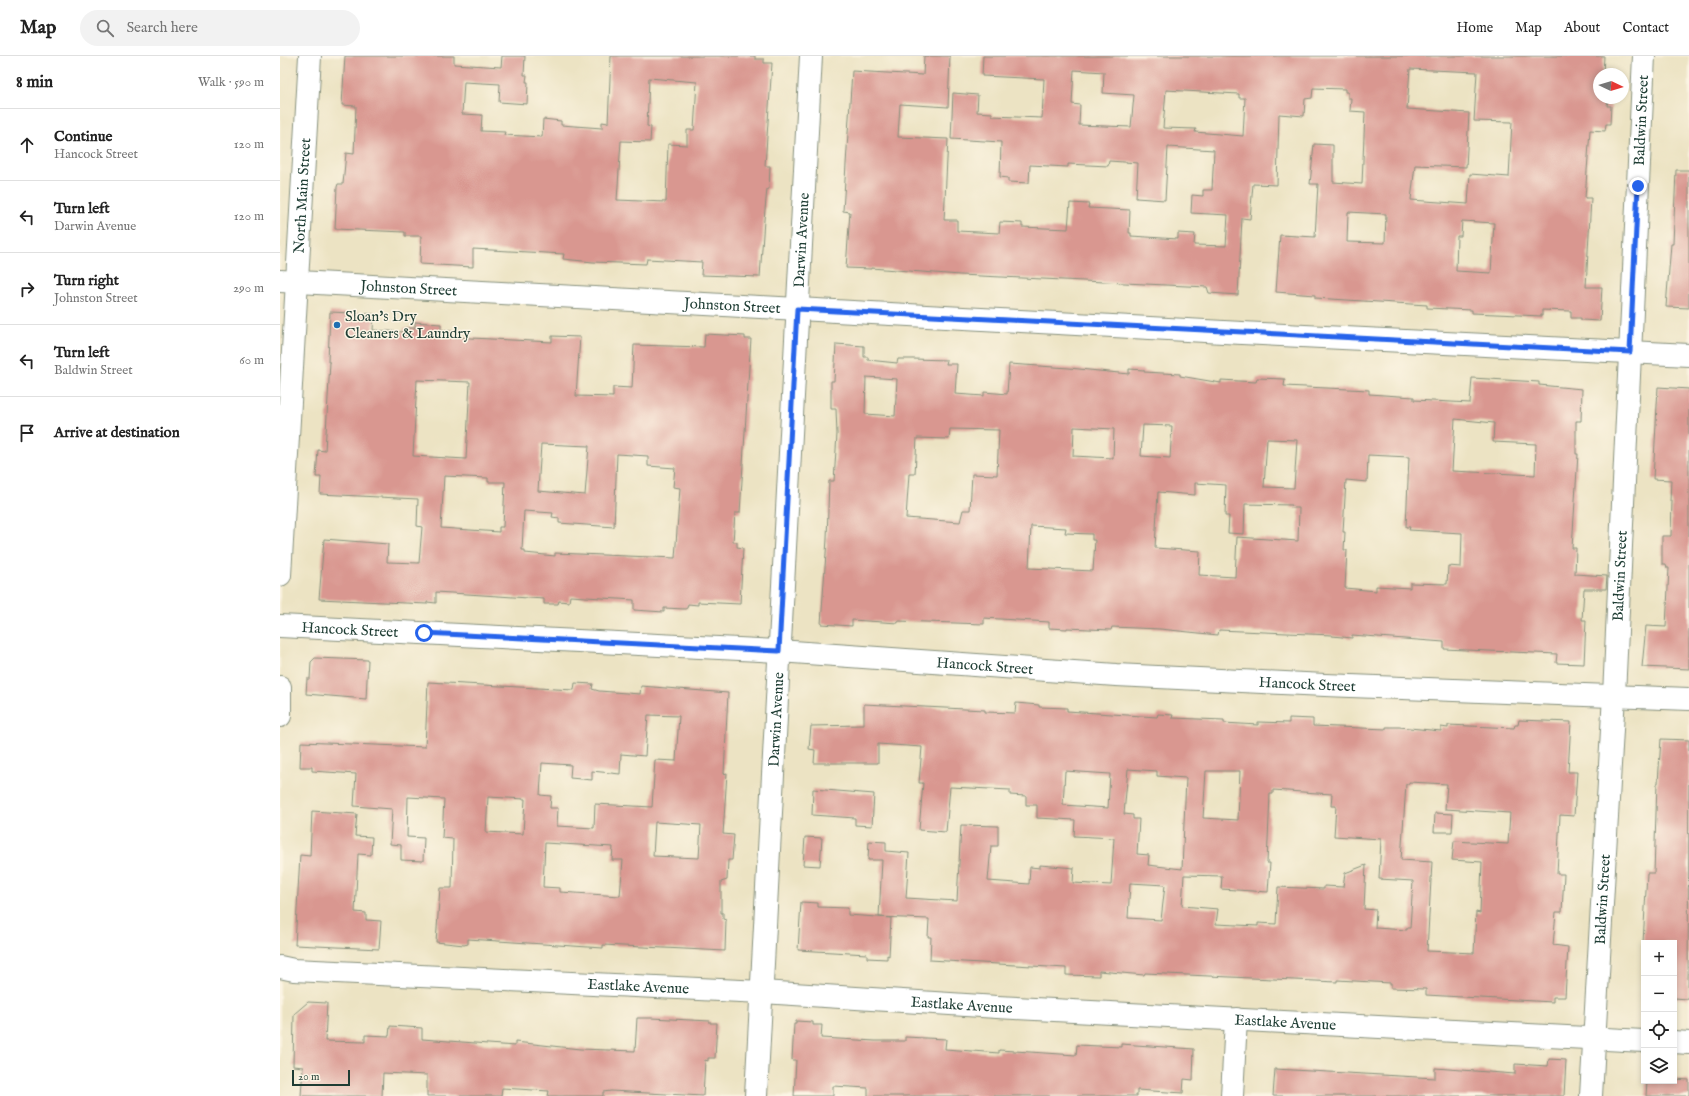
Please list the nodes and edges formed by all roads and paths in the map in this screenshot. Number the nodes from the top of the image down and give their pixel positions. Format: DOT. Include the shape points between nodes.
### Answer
graph roads {
  1 [pos="310,56"];
  2 [pos="811,56"];
  3 [pos="1644,56"];
  4 [pos="288,281"];
  5 [pos="797,309"];
  6 [pos="1630,352"];
  7 [pos="1689,355"];
  8 [pos="280,575"];
  9 [pos="280,626"];
  10 [pos="779,651"];
  11 [pos="280,687"];
  12 [pos="1614,695"];
  13 [pos="1689,698"];
  14 [pos="280,716"];
  15 [pos="280,967"];
  16 [pos="762,992"];
  17 [pos="1236,1019"];
  18 [pos="1594,1038"];
  19 [pos="1641,1041"];
  20 [pos="1677,1042"];
  21 [pos="1689,1043"];
  22 [pos="756,1096"];
  23 [pos="1232,1096"];
  24 [pos="1592,1096"];
  1 -- 4 [label="street, North Main Street"];
  2 -- 5 [label="street, Darwin Avenue"];
  3 -- 6 [label="street, Baldwin Street"];
  4 -- 5 [label="street, Johnston Street"];
  4 -- 8 [label="street, North Main Street"];
  5 -- 6 [label="street, Johnston Street"];
  5 -- 10 [label="street, Darwin Avenue"];
  6 -- 7 [label="street, Johnston Street"];
  6 -- 12 [label="street, Baldwin Street"];
  9 -- 10 [label="street, Hancock Street"];
  10 -- 12 [label="street, Hancock Street" via="1116,675 1325,686"];
  10 -- 16 [label="street, Darwin Avenue"];
  11 -- 14 [label="street"];
  12 -- 13 [label="street, Hancock Street"];
  12 -- 18 [label="street, Baldwin Street"];
  15 -- 16 [label="street, Eastlake Avenue" via="294,970 425,977"];
  16 -- 17 [label="street, Eastlake Avenue" via="997,1008"];
  16 -- 22 [label="street, Darwin Avenue"];
  17 -- 18 [label="street, Eastlake Avenue"];
  17 -- 23 [label="street"];
  18 -- 19 [label="street, Eastlake Avenue"];
  18 -- 24 [label="street, Baldwin Street"];
  20 -- 21 [label="street"];
}
